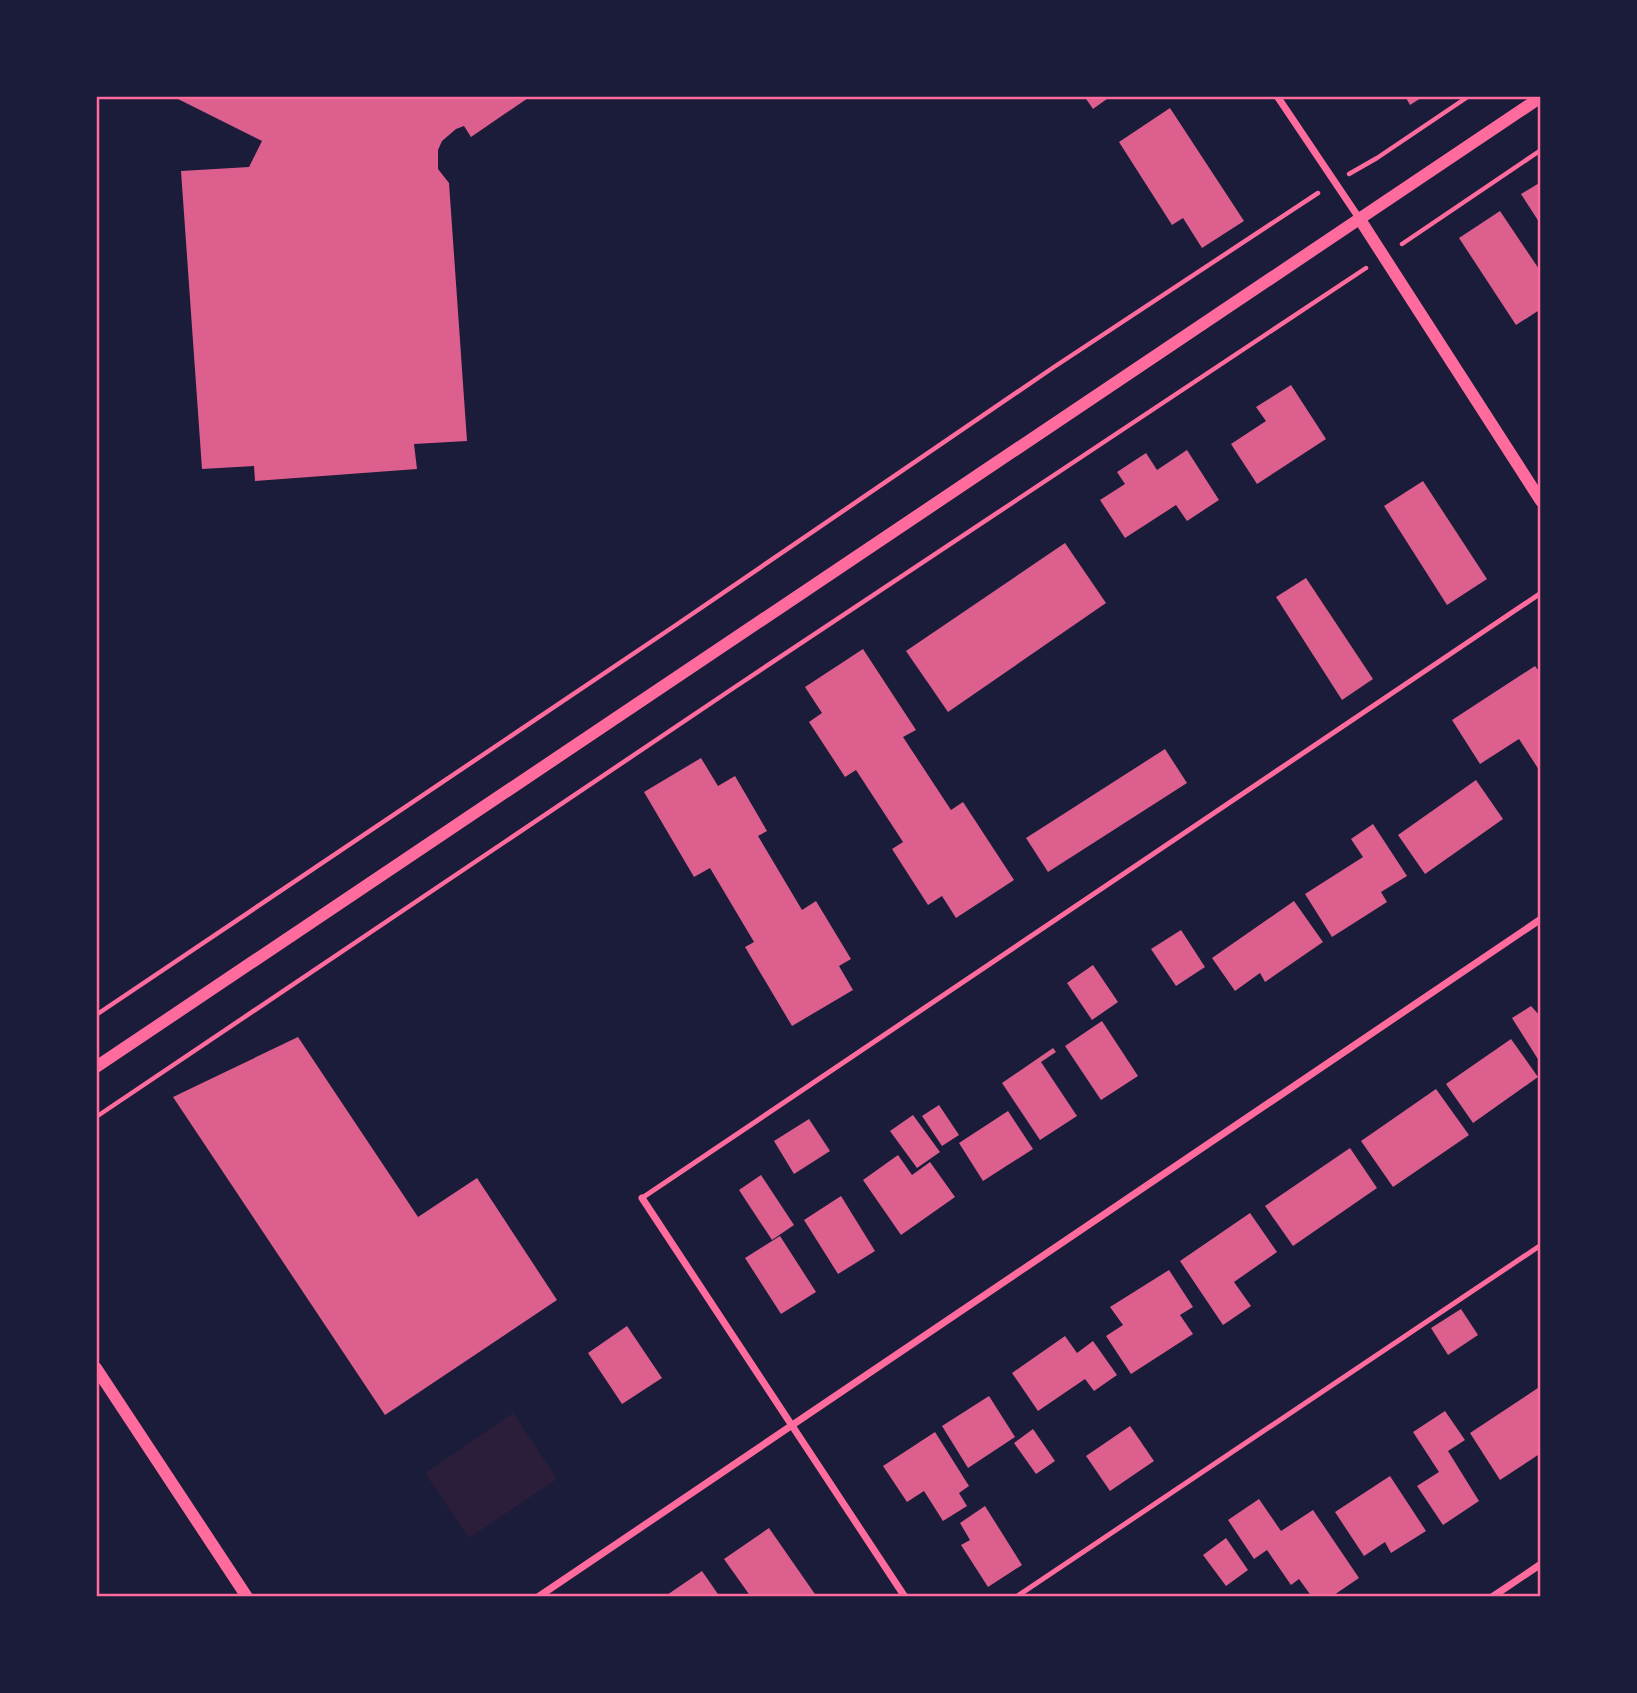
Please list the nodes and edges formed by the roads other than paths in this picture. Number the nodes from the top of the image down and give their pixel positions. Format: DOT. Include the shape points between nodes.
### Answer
graph roads {
  1 [pos="1277,96"];
  2 [pos="1541,97"];
  3 [pos="1359,218"];
  4 [pos="1541,501"];
  5 [pos="1541,593"];
  6 [pos="1541,919"];
  7 [pos="96,1067"];
  8 [pos="642,1198"];
  9 [pos="1541,1245"];
  10 [pos="96,1368"];
  11 [pos="792,1426"];
  12 [pos="1541,1564"];
  13 [pos="247,1597"];
  14 [pos="538,1597"];
  15 [pos="905,1597"];
  16 [pos="1016,1597"];
  17 [pos="1492,1597"];
  1 -- 3 [label="street"];
  2 -- 3 [label="street"];
  3 -- 4 [label="street"];
  3 -- 7 [label="street"];
  5 -- 8 [label="lane"];
  6 -- 11 [label="street"];
  8 -- 11 [label="street"];
  9 -- 16 [label="lane"];
  10 -- 13 [label="street"];
  11 -- 14 [label="street"];
  11 -- 15 [label="street"];
  12 -- 17 [label="street"];
}
